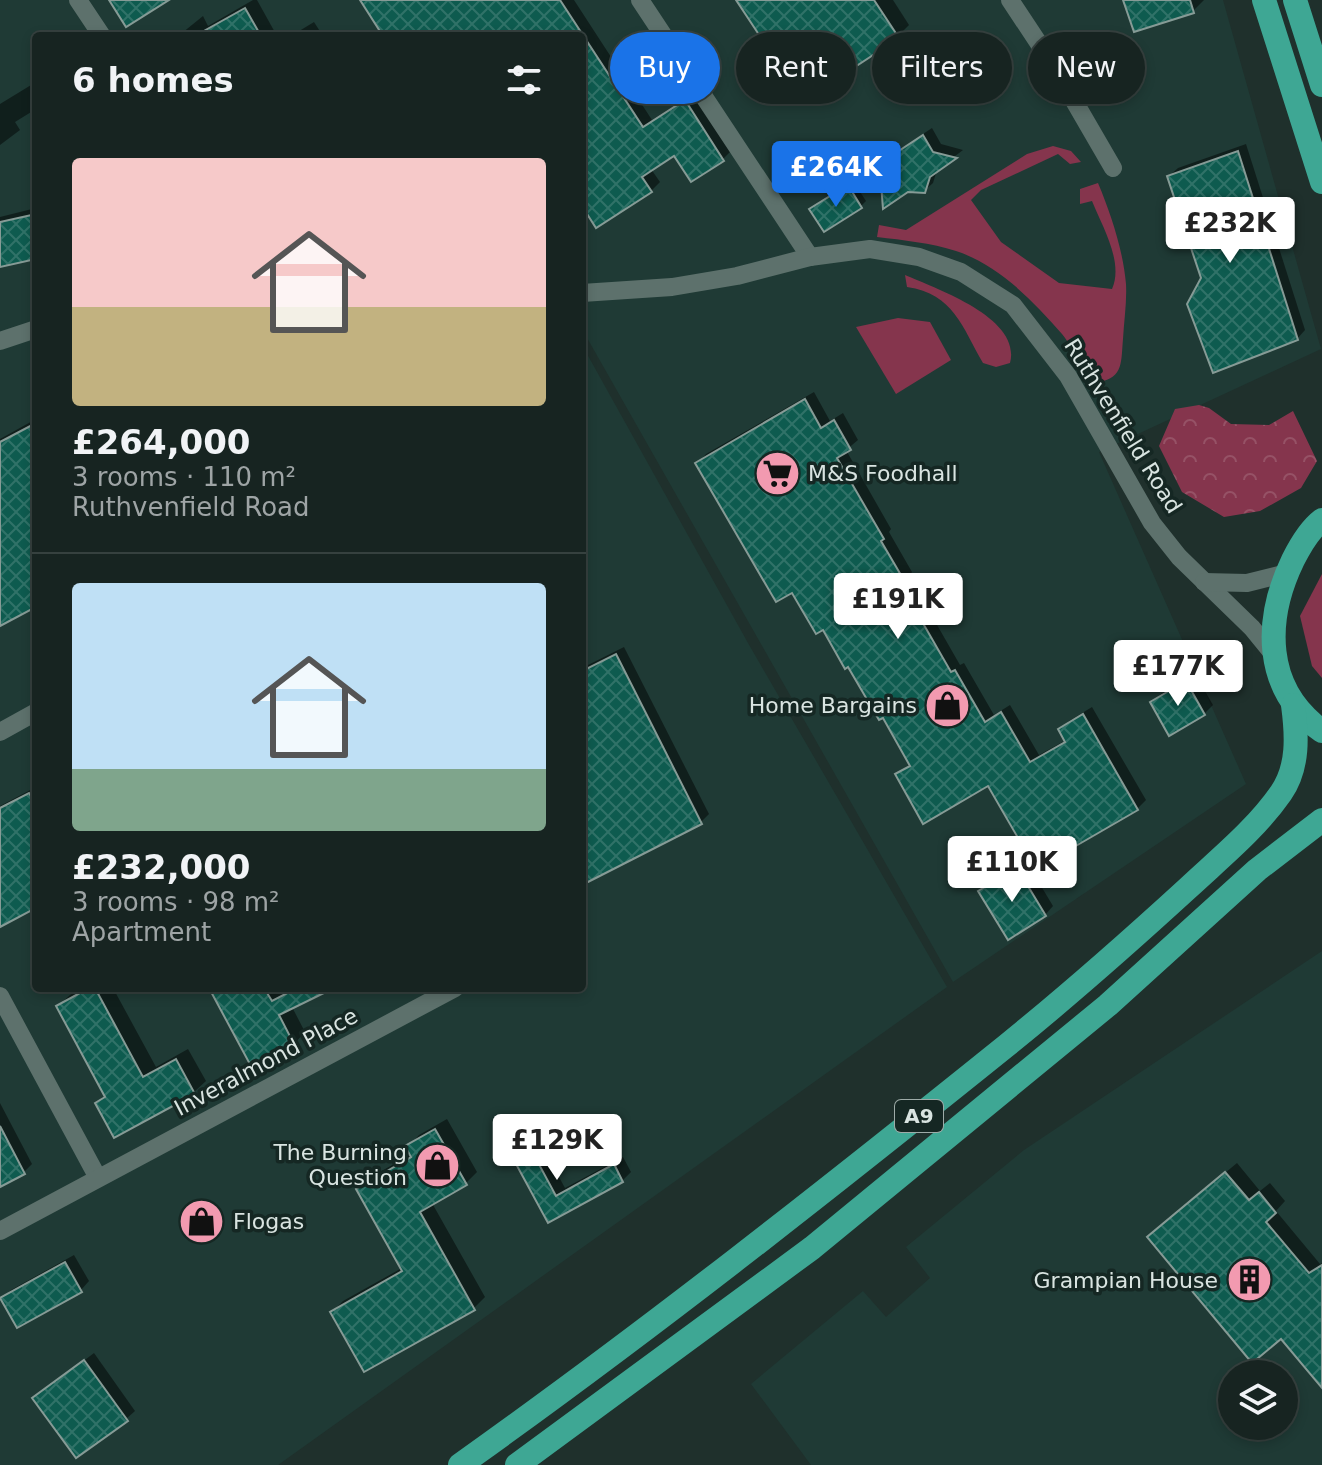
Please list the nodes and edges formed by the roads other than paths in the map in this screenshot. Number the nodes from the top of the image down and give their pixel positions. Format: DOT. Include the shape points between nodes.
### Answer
graph roads {
  1 [pos="78,0"];
  2 [pos="640,0"];
  3 [pos="1010,0"];
  4 [pos="1264,0"];
  5 [pos="1295,0"];
  6 [pos="99,32"];
  7 [pos="1322,85"];
  8 [pos="1113,168"];
  9 [pos="1322,182"];
  10 [pos="810,257"];
  11 [pos="586,293"];
  12 [pos="32,330"];
  13 [pos="0,341"];
  14 [pos="1320,518"];
  15 [pos="1287,573"];
  16 [pos="1204,582"];
  17 [pos="1274,655"];
  18 [pos="1293,705"];
  19 [pos="32,714"];
  20 [pos="1322,731"];
  21 [pos="0,732"];
  22 [pos="1322,820"];
  23 [pos="447,992"];
  24 [pos="0,996"];
  25 [pos="98,1178"];
  26 [pos="0,1231"];
  27 [pos="460,1465"];
  28 [pos="517,1465"];
  1 -- 6 [label="street"];
  2 -- 10 [label="street"];
  3 -- 8 [label="street"];
  4 -- 9 [label="highway"];
  5 -- 7 [label="highway"];
  10 -- 11 [label="street, Ruthvenfield Road" via="672,287"];
  10 -- 16 [label="street, Ruthvenfield Road" via="870,249 919,257 961,272 1013,305 1068,376 1152,523"];
  12 -- 13 [label="street"];
  14 -- 15 [label="highway"];
  15 -- 16 [label="street" via="1247,583"];
  15 -- 17 [label="highway" via="1272,628"];
  16 -- 17 [label="street, Ruthvenfield Road"];
  17 -- 18 [label="highway"];
  18 -- 20 [label="highway"];
  18 -- 27 [label="highway, A9" via="1295,753 1282,792 1239,841 1095,974 788,1222"];
  19 -- 21 [label="street"];
  22 -- 28 [label="highway, A9" via="1257,870 1108,1005 812,1248"];
  23 -- 25 [label="street, Inveralmond Place"];
  24 -- 25 [label="street"];
  25 -- 26 [label="street, Inveralmond Place"];
}
